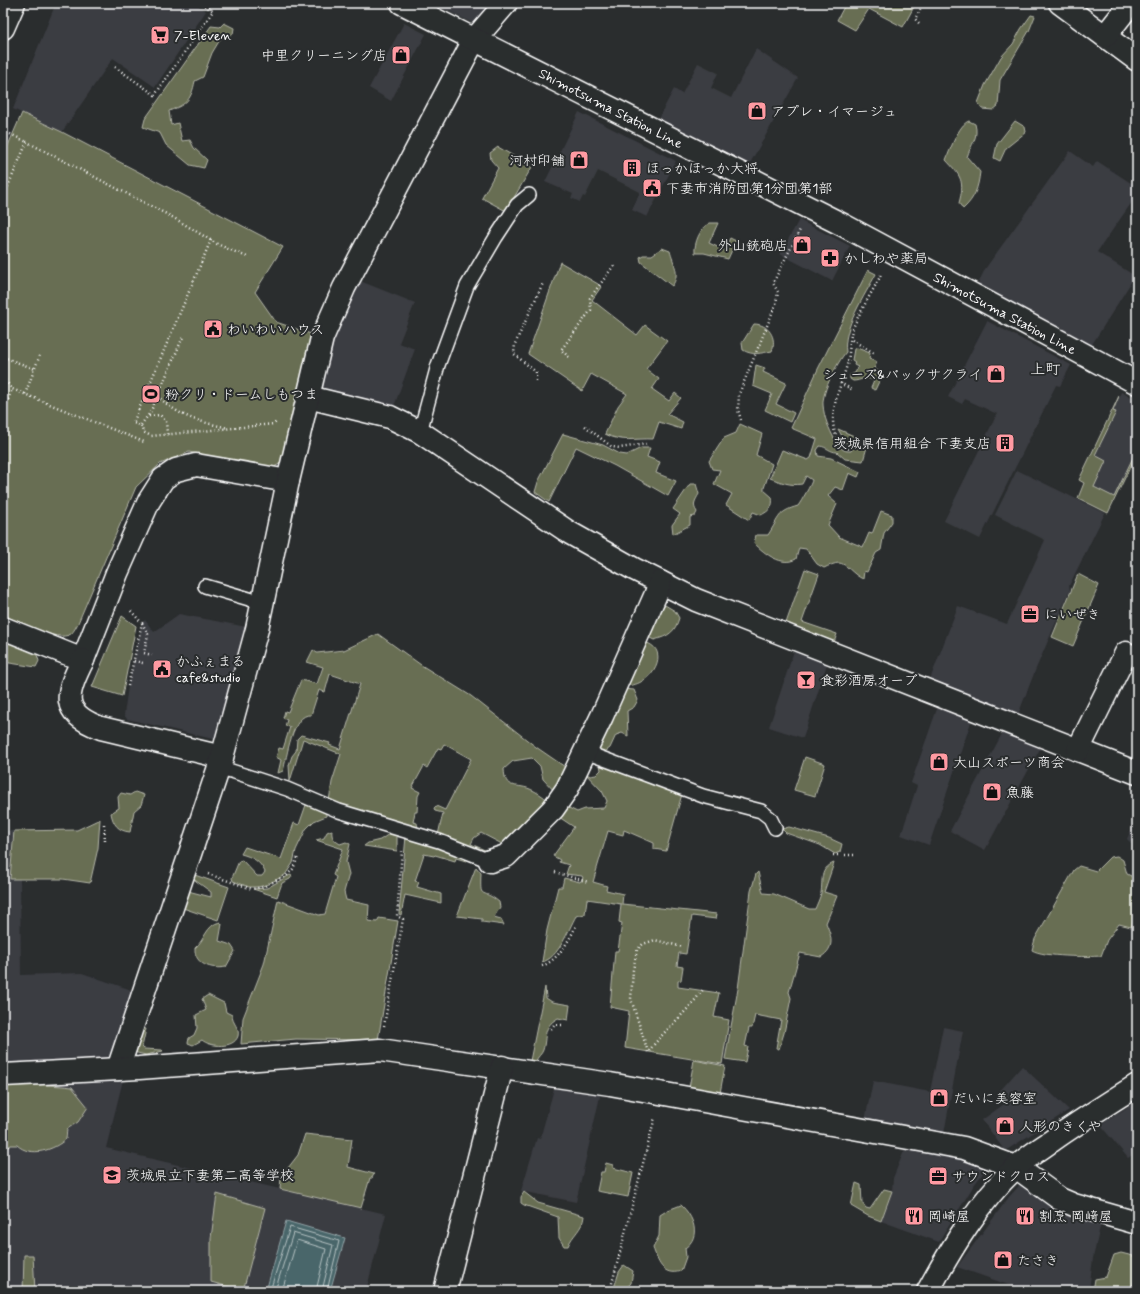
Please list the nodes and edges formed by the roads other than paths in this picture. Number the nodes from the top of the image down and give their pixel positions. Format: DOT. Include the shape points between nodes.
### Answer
graph roads {
  1 [pos="14,3"];
  2 [pos="402,3"];
  3 [pos="506,3"];
  4 [pos="1060,3"];
  5 [pos="1131,3"];
  6 [pos="3,28"];
  7 [pos="1105,36"];
  8 [pos="474,40"];
  9 [pos="1137,60"];
  10 [pos="529,195"];
  11 [pos="1137,383"];
  12 [pos="308,397"];
  13 [pos="420,432"];
  14 [pos="288,481"];
  15 [pos="660,582"];
  16 [pos="205,586"];
  17 [pos="263,603"];
  18 [pos="3,628"];
  19 [pos="1126,653"];
  20 [pos="83,660"];
  21 [pos="590,742"];
  22 [pos="1078,750"];
  23 [pos="220,762"];
  24 [pos="1137,773"];
  25 [pos="775,828"];
  26 [pos="490,861"];
  27 [pos="502,1067"];
  28 [pos="118,1069"];
  29 [pos="3,1075"];
  30 [pos="1137,1085"];
  31 [pos="1016,1167"];
  32 [pos="1137,1223"];
  33 [pos="445,1291"];
  34 [pos="928,1291"];
  1 -- 6 [label="main road"];
  2 -- 8 [label="main road, Shimotsuma Station Line"];
  3 -- 8 [label="main road"];
  4 -- 7 [label="main road"];
  5 -- 7 [label="main road"];
  7 -- 9 [label="main road"];
  8 -- 11 [label="main road, Shimotsuma Station Line" via="843,225"];
  8 -- 12 [label="main road" via="338,300 320,346"];
  10 -- 13 [label="lane" via="517,205 467,286 438,365"];
  12 -- 13 [label="main road" via="390,417"];
  12 -- 14 [label="main road"];
  13 -- 15 [label="main road" via="540,514"];
  14 -- 17 [label="main road"];
  14 -- 20 [label="main road" via="196,465 176,470 163,479 149,501 117,573"];
  15 -- 21 [label="main road"];
  15 -- 22 [label="main road" via="729,614"];
  16 -- 17 [label="lane"];
  17 -- 23 [label="main road"];
  18 -- 20 [label="main road"];
  19 -- 22 [label="main road"];
  20 -- 23 [label="main road" via="70,684 69,695 74,711 85,722"];
  21 -- 25 [label="lane" via="596,756 703,796 761,811 770,818"];
  21 -- 26 [label="main road" via="567,789 553,809 506,856"];
  22 -- 24 [label="main road"];
  23 -- 26 [label="lane" via="362,819 439,841"];
  23 -- 28 [label="main road"];
  27 -- 28 [label="main road" via="380,1050"];
  27 -- 31 [label="main road" via="964,1148"];
  27 -- 33 [label="main road"];
  28 -- 29 [label="main road"];
  30 -- 31 [label="main road"];
  31 -- 32 [label="main road" via="1060,1199"];
  31 -- 34 [label="main road" via="972,1218"];
}
